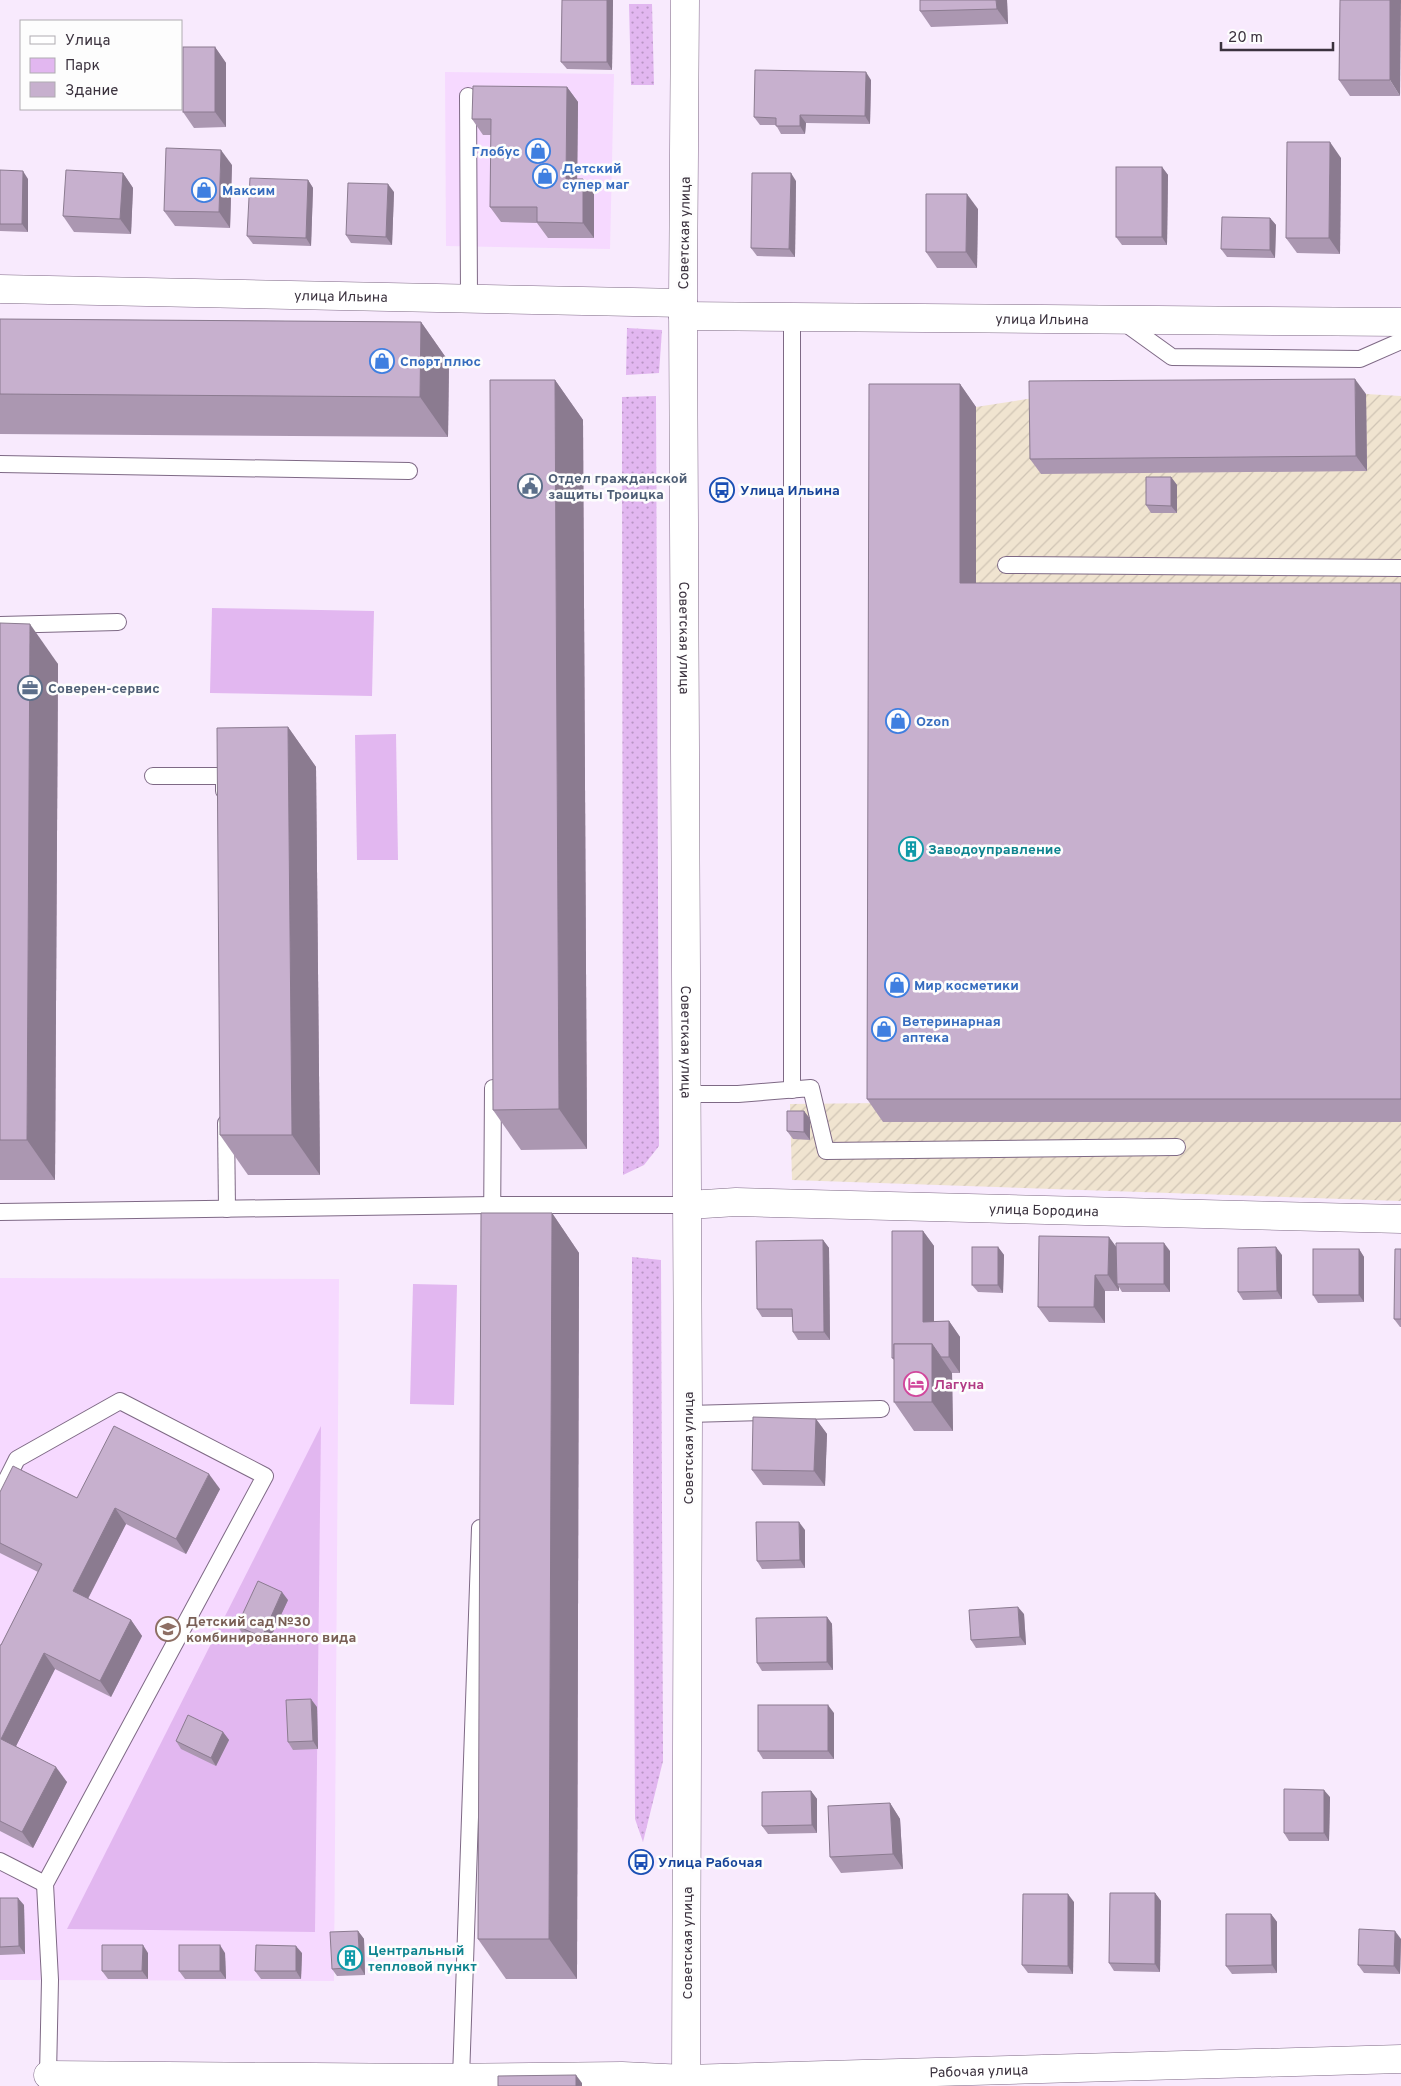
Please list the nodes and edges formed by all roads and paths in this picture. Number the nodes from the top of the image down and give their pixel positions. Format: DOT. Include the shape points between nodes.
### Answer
graph roads {
  1 [pos="686,0"];
  2 [pos="468,96"];
  3 [pos="0,289"];
  4 [pos="469,299"];
  5 [pos="683,310"];
  6 [pos="792,316"];
  7 [pos="1120,319"];
  8 [pos="1401,322"];
  9 [pos="1401,341"];
  10 [pos="0,464"];
  11 [pos="409,470"];
  12 [pos="1006,565"];
  13 [pos="1401,568"];
  14 [pos="118,622"];
  15 [pos="0,625"];
  16 [pos="153,776"];
  17 [pos="224,804"];
  18 [pos="494,1077"];
  19 [pos="792,1090"];
  20 [pos="687,1094"];
  21 [pos="226,1106"];
  22 [pos="1177,1147"];
  23 [pos="493,1205"];
  24 [pos="688,1205"];
  25 [pos="227,1210"];
  26 [pos="0,1212"];
  27 [pos="1401,1219"];
  28 [pos="491,1253"];
  29 [pos="881,1409"];
  30 [pos="688,1414"];
  31 [pos="0,1493"];
  32 [pos="481,1515"];
  33 [pos="0,1861"];
  34 [pos="45,1884"];
  35 [pos="1401,2059"];
  36 [pos="48,2076"];
  37 [pos="461,2078"];
  38 [pos="810,2081"];
  39 [pos="430,2082"];
  40 [pos="686,2082"];
  1 -- 5 [label="street, Советская улица"];
  2 -- 4 [label="lane"];
  3 -- 4 [label="street, улица Ильина"];
  4 -- 5 [label="street, улица Ильина"];
  5 -- 6 [label="street, улица Ильина"];
  5 -- 20 [label="street, Советская улица"];
  6 -- 7 [label="street, улица Ильина"];
  6 -- 19 [label="lane"];
  7 -- 8 [label="street, улица Ильина"];
  7 -- 9 [label="lane" via="1172,357 1360,359"];
  10 -- 11 [label="lane"];
  12 -- 13 [label="lane"];
  14 -- 15 [label="lane"];
  16 -- 17 [label="lane" via="224,776"];
  18 -- 23 [label="lane"];
  19 -- 20 [label="lane"];
  19 -- 22 [label="lane" via="811,1088 826,1151"];
  20 -- 24 [label="street, Советская улица"];
  21 -- 25 [label="lane"];
  23 -- 24 [label="lane"];
  23 -- 25 [label="lane"];
  23 -- 28 [label="lane"];
  24 -- 27 [label="street, улица Бородина" via="736,1202"];
  24 -- 30 [label="street, Советская улица"];
  25 -- 26 [label="lane"];
  29 -- 30 [label="lane"];
  30 -- 40 [label="street, Советская улица"];
  31 -- 34 [label="lane" via="17,1459 120,1401 265,1476"];
  32 -- 37 [label="lane"];
  33 -- 34 [label="lane"];
  34 -- 36 [label="lane" via="50,1980"];
  35 -- 38 [label="street, Рабочая улица"];
  36 -- 39 [label="street, Рабочая улица"];
  37 -- 39 [label="street, Рабочая улица"];
  37 -- 40 [label="street, Рабочая улица" via="622,2076"];
  38 -- 40 [label="street, Рабочая улица" via="735,2076"];
}
